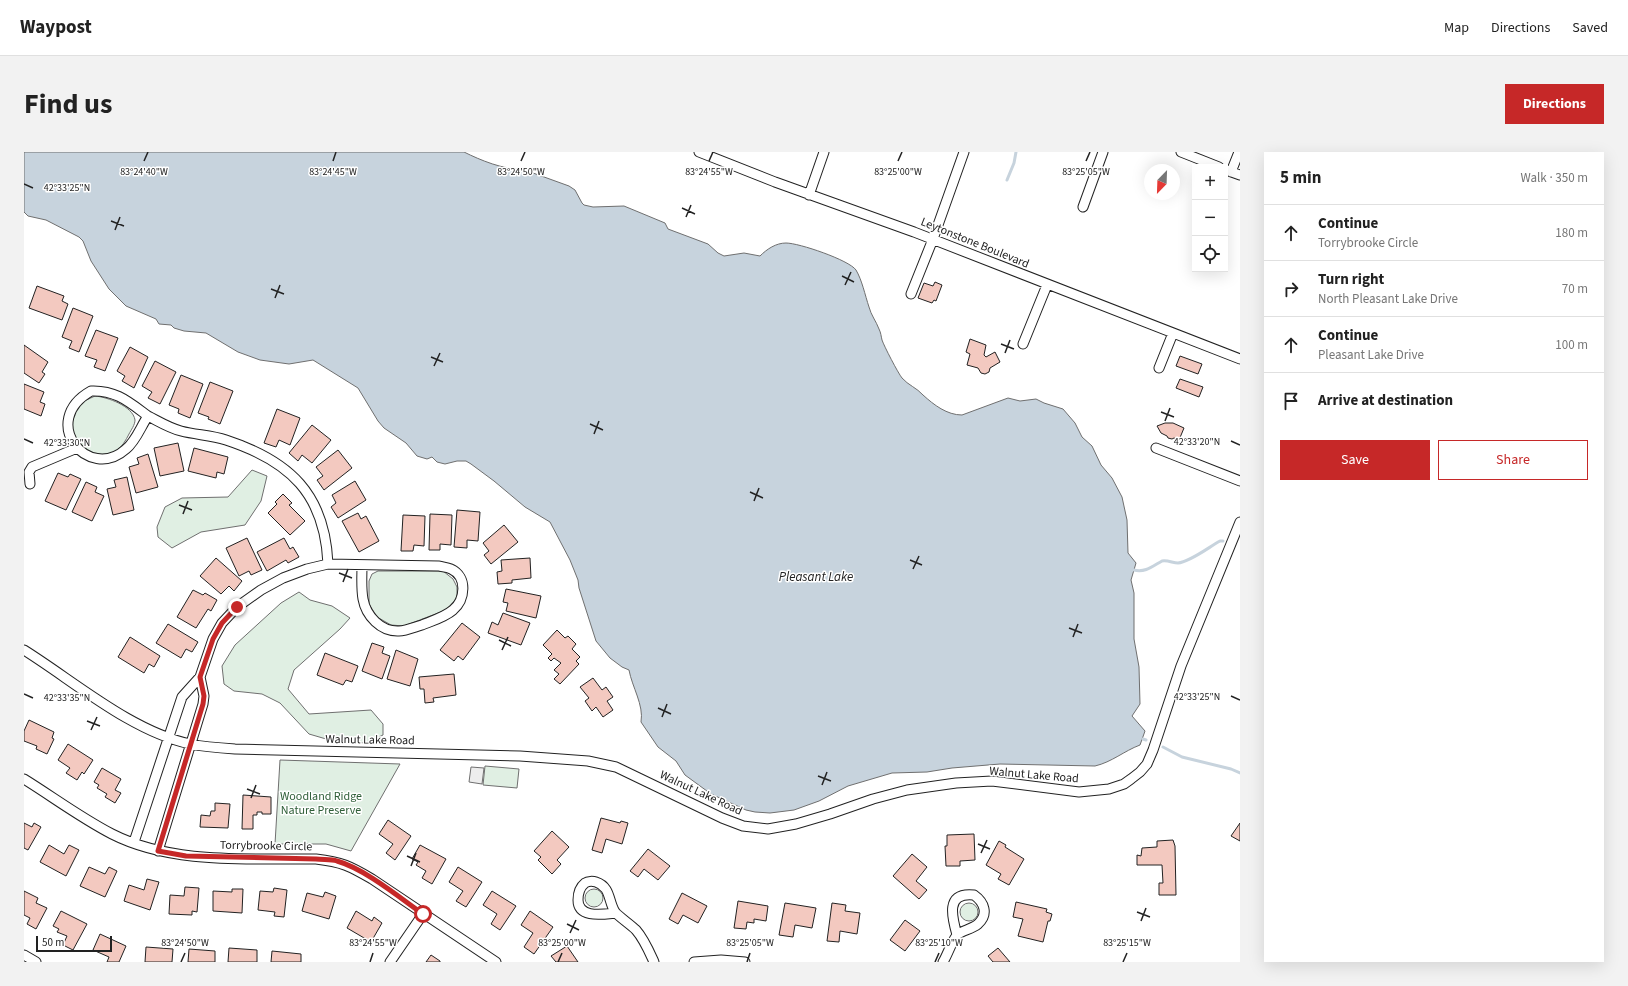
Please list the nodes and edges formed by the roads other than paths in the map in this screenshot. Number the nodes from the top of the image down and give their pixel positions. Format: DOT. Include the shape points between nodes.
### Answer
graph roads {
  1 [pos="700,152"];
  2 [pos="824,152"];
  3 [pos="964,152"];
  4 [pos="1103,152"];
  5 [pos="1181,152"];
  6 [pos="1239,152"];
  7 [pos="1211,164"];
  8 [pos="1232,172"];
  9 [pos="809,195"];
  10 [pos="1083,207"];
  11 [pos="933,239"];
  12 [pos="1047,285"];
  13 [pos="912,294"];
  14 [pos="1173,333"];
  15 [pos="1023,344"];
  16 [pos="1240,359"];
  17 [pos="1159,368"];
  18 [pos="148,416"];
  19 [pos="77,448"];
  20 [pos="1156,448"];
  21 [pos="1240,481"];
  22 [pos="30,484"];
  23 [pos="1240,522"];
  24 [pos="328,564"];
  25 [pos="362,565"];
  26 [pos="24,650"];
  27 [pos="200,677"];
  28 [pos="168,738"];
  29 [pos="190,744"];
  30 [pos="24,779"];
  31 [pos="134,842"];
  32 [pos="158,851"];
  33 [pos="616,913"];
  34 [pos="423,914"];
  35 [pos="957,935"];
  36 [pos="24,955"];
  37 [pos="36,962"];
  38 [pos="390,962"];
  39 [pos="496,962"];
  40 [pos="654,962"];
  41 [pos="694,962"];
  42 [pos="745,962"];
  43 [pos="943,962"];
  1 -- 9 [label="street, Leytonstone Boulevard"];
  2 -- 9 [label="street"];
  3 -- 11 [label="street"];
  4 -- 10 [label="street"];
  5 -- 7 [label="street"];
  6 -- 8 [label="street"];
  9 -- 11 [label="street, Leytonstone Boulevard"];
  11 -- 12 [label="street, Leytonstone Boulevard"];
  11 -- 13 [label="street"];
  12 -- 14 [label="street, Leytonstone Boulevard"];
  12 -- 15 [label="street"];
  14 -- 16 [label="street, Leytonstone Boulevard"];
  14 -- 17 [label="street"];
  18 -- 19 [label="street" via="128,448 119,455 97,459"];
  18 -- 19 [label="street" via="114,394 91,391 80,397 68,416 69,433"];
  18 -- 24 [label="street" via="180,431 226,440 281,466 313,500 327,543"];
  19 -- 22 [label="street" via="32,467 29,472"];
  20 -- 21 [label="street"];
  23 -- 29 [label="street, Walnut Lake Road" via="1180,666 1154,750 1147,764 1131,779 1109,789 1079,792 992,781 949,784 907,790 796,824 768,829 743,826 616,767 588,761 520,756 211,748"];
  24 -- 25 [label="street"];
  24 -- 27 [label="street" via="283,578 237,607 222,623 213,639"];
  25 -- 25 [label="street" via="396,564 451,569 460,578 463,591 461,599 452,611 414,628 400,631 386,629 370,616 363,600"];
  26 -- 28 [label="street, Walnut Lake Road" via="133,721"];
  27 -- 28 [label="street" via="182,697"];
  27 -- 29 [label="street" via="204,696"];
  28 -- 29 [label="street, Walnut Lake Road"];
  28 -- 31 [label="street"];
  29 -- 32 [label="street"];
  30 -- 31 [label="street, Torrybrooke Circle" via="83,817 113,834"];
  31 -- 32 [label="street, Torrybrooke Circle"];
  32 -- 34 [label="street, Torrybrooke Circle" via="186,856 337,861 372,879"];
  33 -- 33 [label="street" via="603,885 592,881 585,882 578,895 578,904 582,909 593,915"];
  33 -- 40 [label="street" via="637,932"];
  34 -- 38 [label="street"];
  34 -- 39 [label="street, Torrybrooke Circle"];
  35 -- 35 [label="street" via="979,923 983,917 984,904 974,895 962,896 956,900 951,911"];
  35 -- 43 [label="street"];
  36 -- 37 [label="street"];
  41 -- 42 [label="street"];
}
